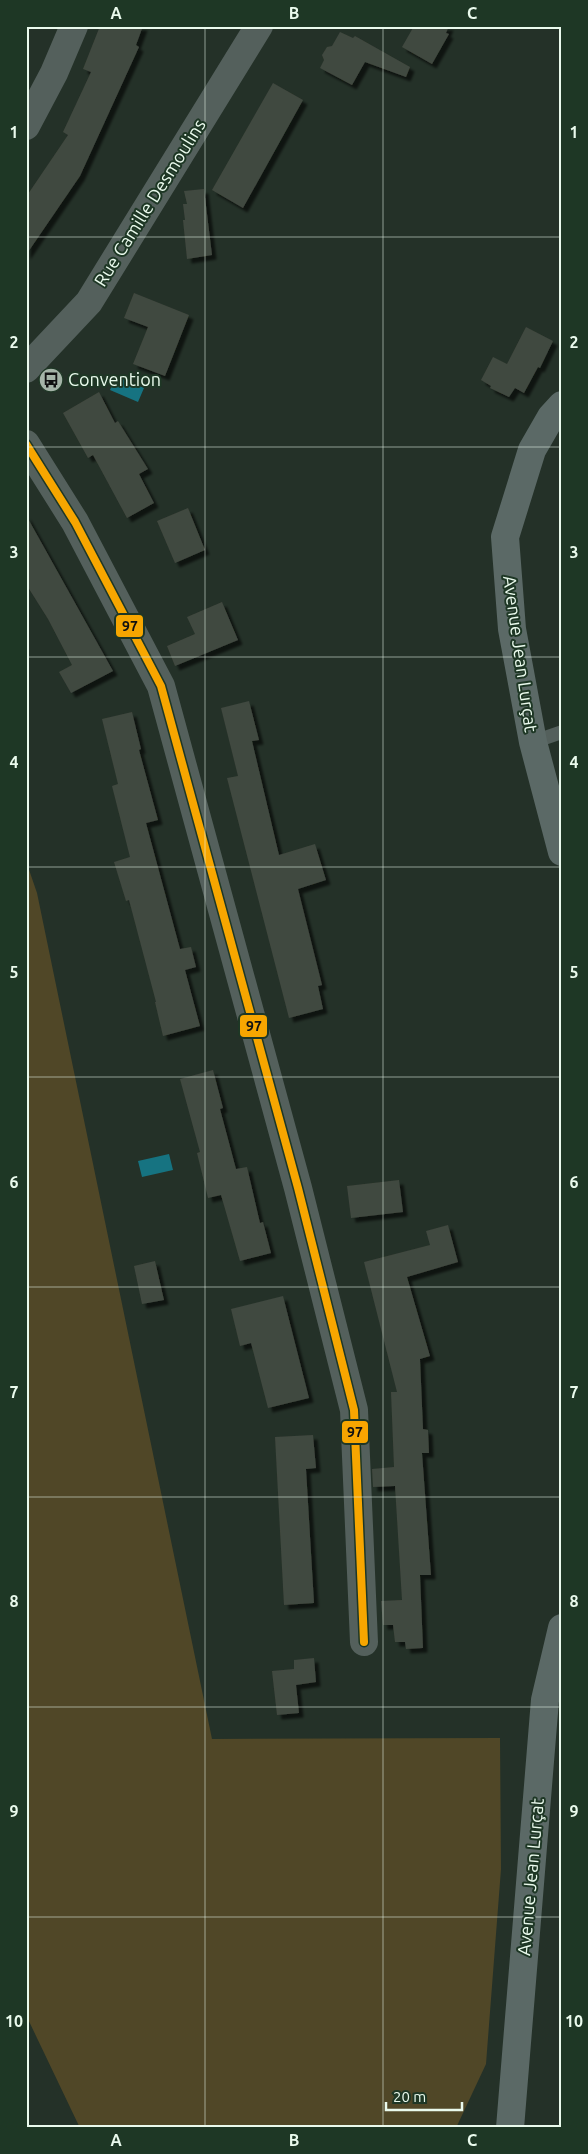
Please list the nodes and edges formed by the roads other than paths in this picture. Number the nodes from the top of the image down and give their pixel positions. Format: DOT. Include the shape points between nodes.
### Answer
graph roads {
  1 [pos="74,26"];
  2 [pos="259,26"];
  3 [pos="26,126"];
  4 [pos="26,369"];
  5 [pos="562,405"];
  6 [pos="26,444"];
  7 [pos="562,732"];
  8 [pos="532,742"];
  9 [pos="562,852"];
  10 [pos="562,1628"];
  11 [pos="364,1642"];
  12 [pos="510,2128"];
  1 -- 3 [label="street"];
  2 -- 4 [label="street, Rue Camille Desmoulins" via="89,302"];
  5 -- 8 [label="main road, Avenue Jean Lurçat" via="532,450 505,537 512,629"];
  6 -- 11 [label="street" via="75,522 161,686 298,1188 354,1410"];
  7 -- 8 [label="lane"];
  8 -- 9 [label="main road, Avenue Jean Lurçat"];
  10 -- 12 [label="main road, Avenue Jean Lurçat" via="545,1700"];
}
